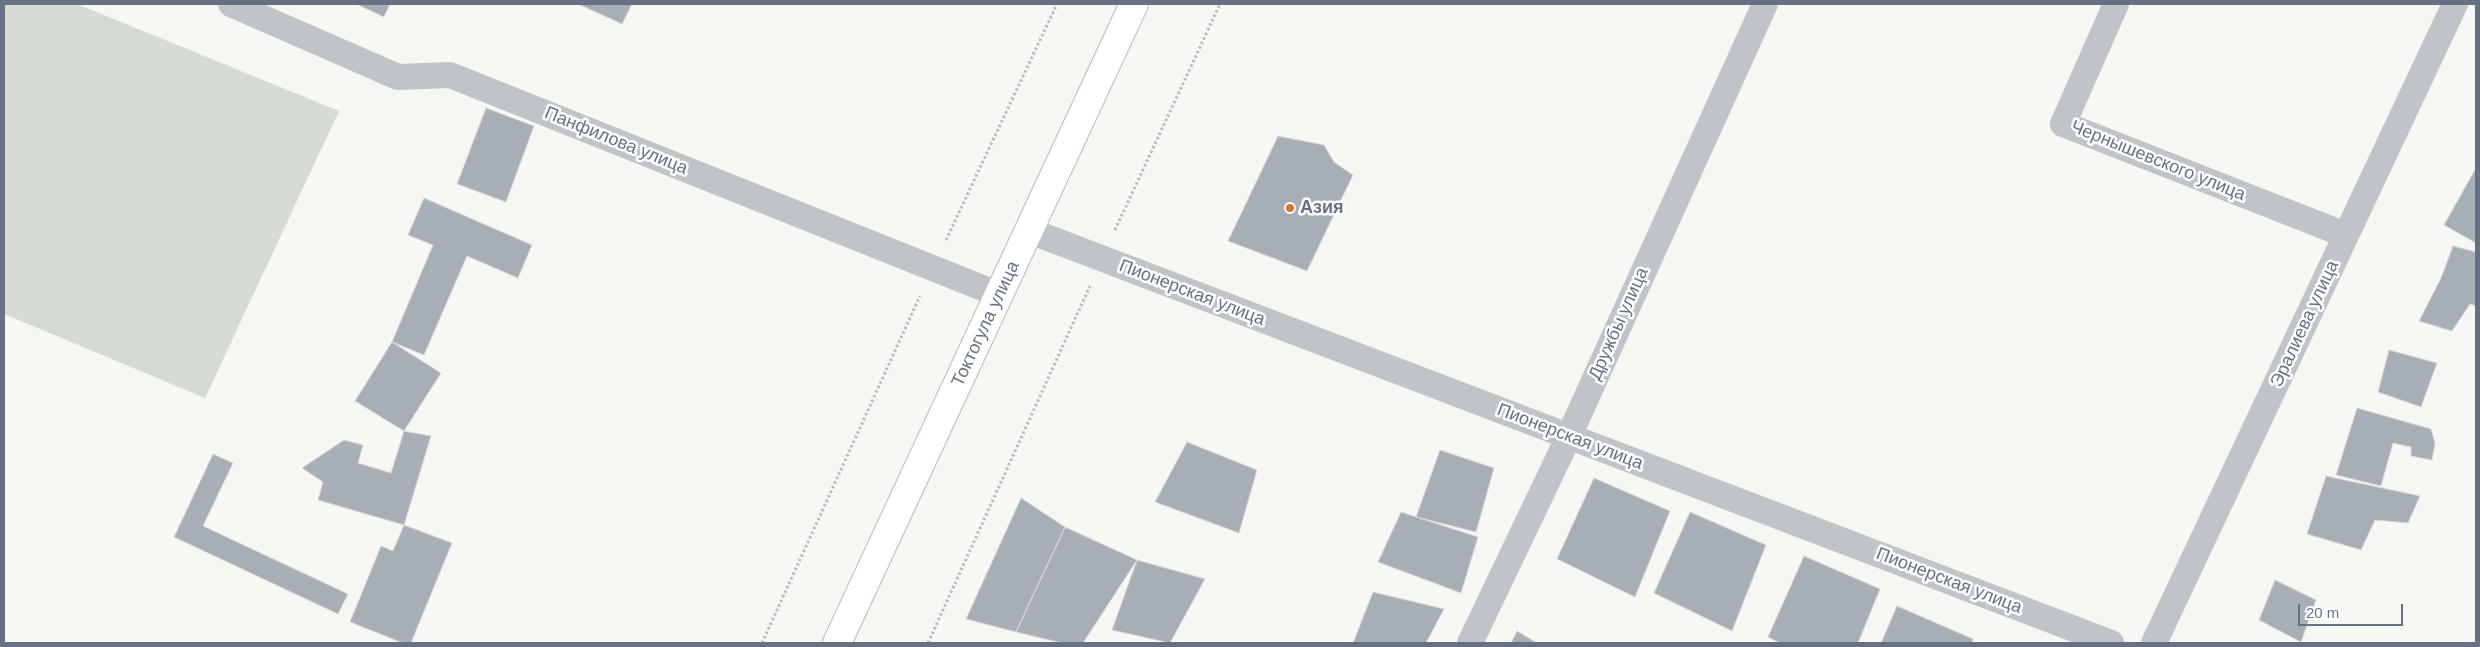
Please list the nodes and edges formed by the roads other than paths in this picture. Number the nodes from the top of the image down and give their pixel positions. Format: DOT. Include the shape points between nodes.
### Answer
graph roads {
  1 [pos="231,4"];
  2 [pos="1134,4"];
  3 [pos="1764,4"];
  4 [pos="2116,4"];
  5 [pos="2455,4"];
  6 [pos="1030,231"];
  7 [pos="2346,235"];
  8 [pos="1000,295"];
  9 [pos="1568,436"];
  10 [pos="837,643"];
  11 [pos="1470,643"];
  12 [pos="2111,643"];
  13 [pos="2154,643"];
  1 -- 8 [label="street, Панфилова улица" via="398,77 450,75"];
  2 -- 6 [label="highway, Токтогула улица"];
  3 -- 9 [label="street, Дружбы улица"];
  4 -- 7 [label="street, Чернышевского улица" via="2063,124"];
  5 -- 7 [label="street, Эралиева улица"];
  6 -- 8 [label="highway, Токтогула улица"];
  6 -- 9 [label="street, Пионерская улица"];
  7 -- 13 [label="street, Эралиева улица"];
  8 -- 10 [label="highway, Токтогула улица"];
  9 -- 11 [label="street, Дружбы улица"];
  9 -- 12 [label="street, Пионерская улица"];
}
